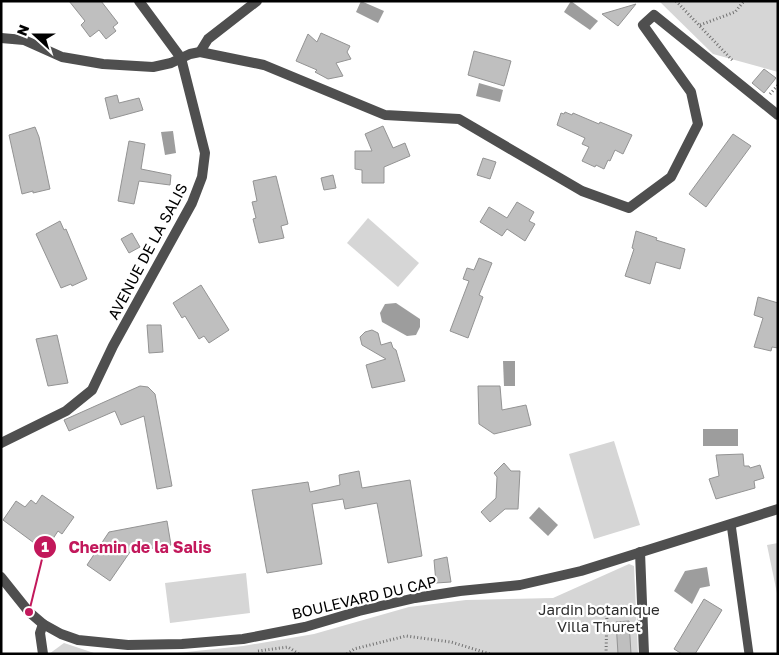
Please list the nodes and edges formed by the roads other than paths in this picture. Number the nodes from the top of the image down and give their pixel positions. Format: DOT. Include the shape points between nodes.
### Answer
graph roads {
  1 [pos="139,1"];
  2 [pos="257,1"];
  3 [pos="1,38"];
  4 [pos="200,52"];
  5 [pos="181,58"];
  6 [pos="778,115"];
  7 [pos="1,443"];
  8 [pos="778,509"];
  9 [pos="731,524"];
  10 [pos="640,552"];
  11 [pos="1,577"];
  12 [pos="44,624"];
  13 [pos="42,654"];
  14 [pos="644,654"];
  15 [pos="749,654"];
  1 -- 5 [label="street, AVENUE DE LA SALIS"];
  2 -- 4 [label="street" via="208,39"];
  3 -- 5 [label="street" via="24,40 62,57 103,64 153,67"];
  4 -- 5 [label="street"];
  4 -- 6 [label="street" via="264,65 385,116 459,119 582,191 630,208 671,177 698,124 691,92 643,25 654,15"];
  5 -- 7 [label="street, AVENUE DE LA SALIS" via="205,153 202,178 192,203 92,390 66,411"];
  8 -- 9 [label="street, BOULEVARD DU CAP"];
  9 -- 10 [label="street, BOULEVARD DU CAP"];
  9 -- 15 [label="lane"];
  10 -- 12 [label="street, BOULEVARD DU CAP" via="581,571 520,584 415,598 305,627 243,639 128,645 78,640"];
  10 -- 14 [label="street"];
  11 -- 12 [label="street, BOULEVARD DU CAP"];
  12 -- 13 [label="street" via="40,633"];
}
